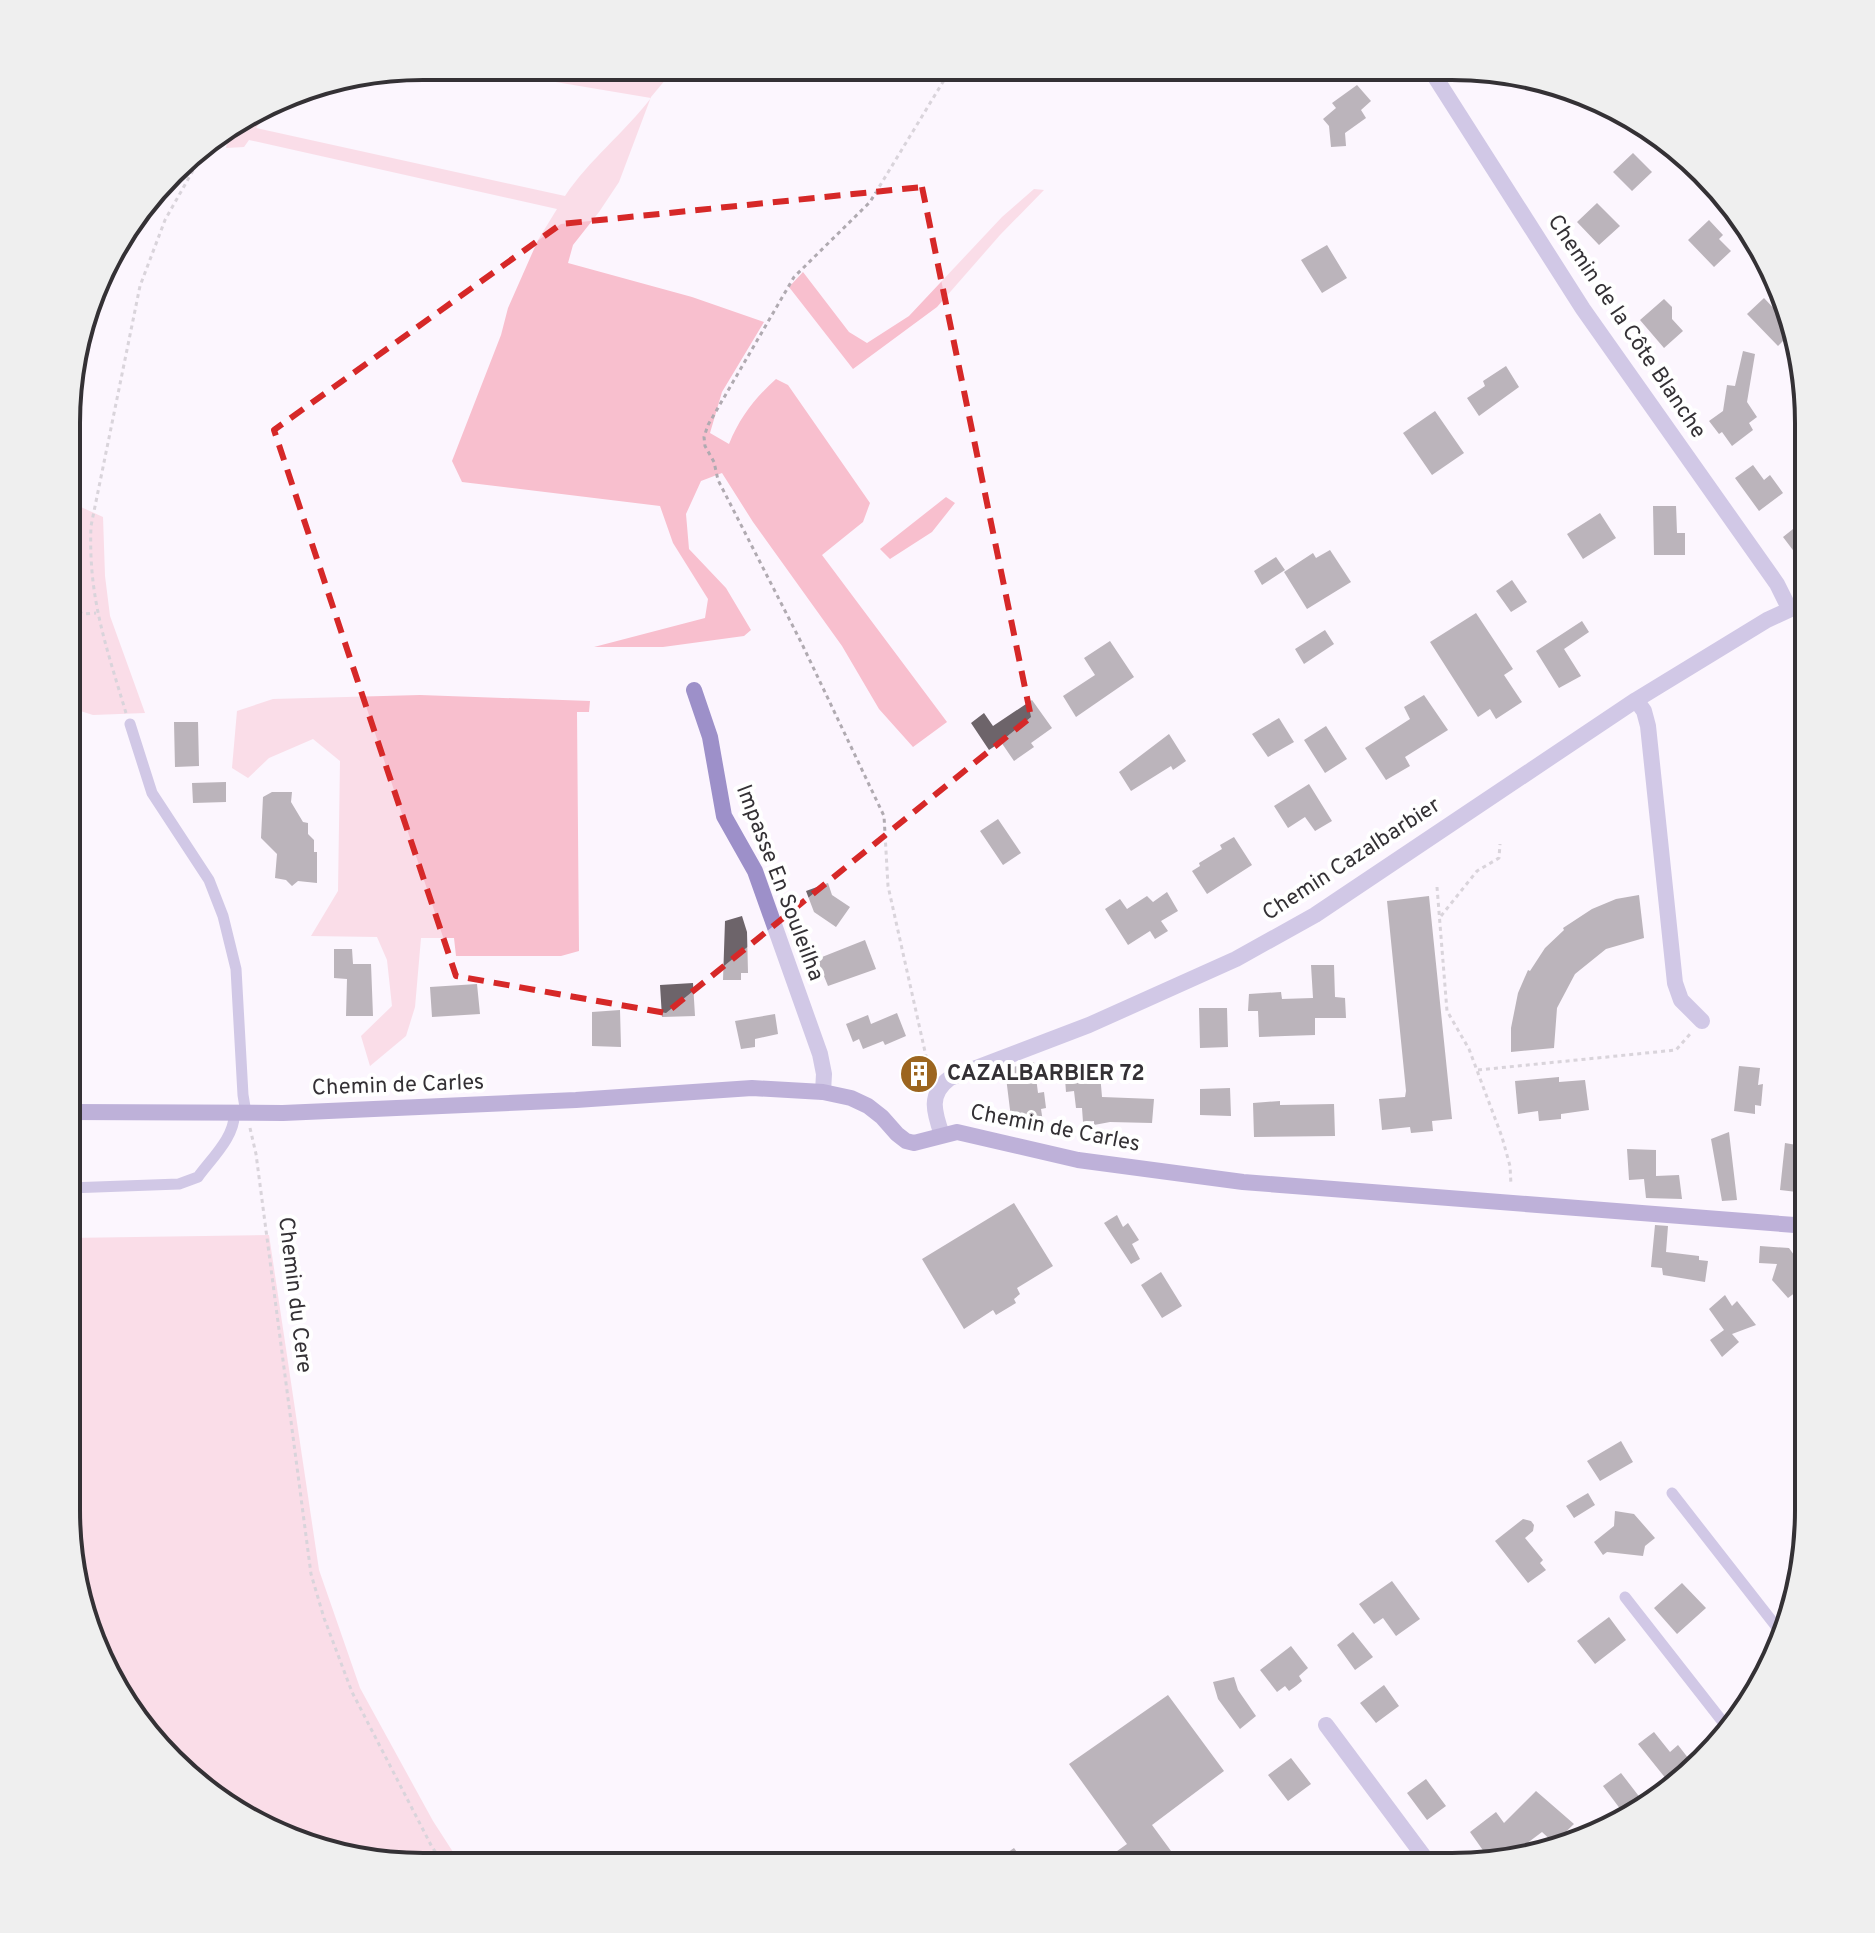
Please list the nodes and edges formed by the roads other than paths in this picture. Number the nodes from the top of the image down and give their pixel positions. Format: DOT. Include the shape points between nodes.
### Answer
graph roads {
  1 [pos="1437,80"];
  2 [pos="1795,606"];
  3 [pos="1789,608"];
  4 [pos="694,690"];
  5 [pos="1636,700"];
  6 [pos="130,724"];
  7 [pos="1702,1021"];
  8 [pos="823,1092"];
  9 [pos="80,1112"];
  10 [pos="240,1113"];
  11 [pos="942,1135"];
  12 [pos="80,1188"];
  13 [pos="1795,1225"];
  14 [pos="1672,1493"];
  15 [pos="1625,1597"];
  16 [pos="1775,1625"];
  17 [pos="1722,1721"];
  18 [pos="1326,1725"];
  19 [pos="1421,1853"];
  1 -- 3 [label="street, Chemin de la Côte Blanche" via="1583,309"];
  2 -- 3 [label="street, Chemin Cazalbarbier"];
  3 -- 5 [label="street, Chemin Cazalbarbier"];
  4 -- 8 [label="street, Impasse En Souleilha" via="710,737 724,816 770,908 820,1054"];
  5 -- 7 [label="street" via="1648,726 1675,983 1681,1000"];
  5 -- 11 [label="street, Chemin Cazalbarbier" via="1315,915 1249,952 1089,1025 950,1078 934,1101"];
  6 -- 10 [label="lane" via="152,793 209,880 223,916 236,969"];
  8 -- 10 [label="street, Chemin de Carles" via="752,1088"];
  8 -- 11 [label="street, Chemin de Carles" via="868,1106 906,1141"];
  9 -- 10 [label="street, Chemin de Carles"];
  10 -- 12 [label="lane" via="192,1181"];
  11 -- 13 [label="street, Chemin de Carles" via="976,1134 1078,1160 1243,1182"];
  14 -- 16 [label="lane"];
  15 -- 17 [label="lane"];
  18 -- 19 [label="street"];
}
